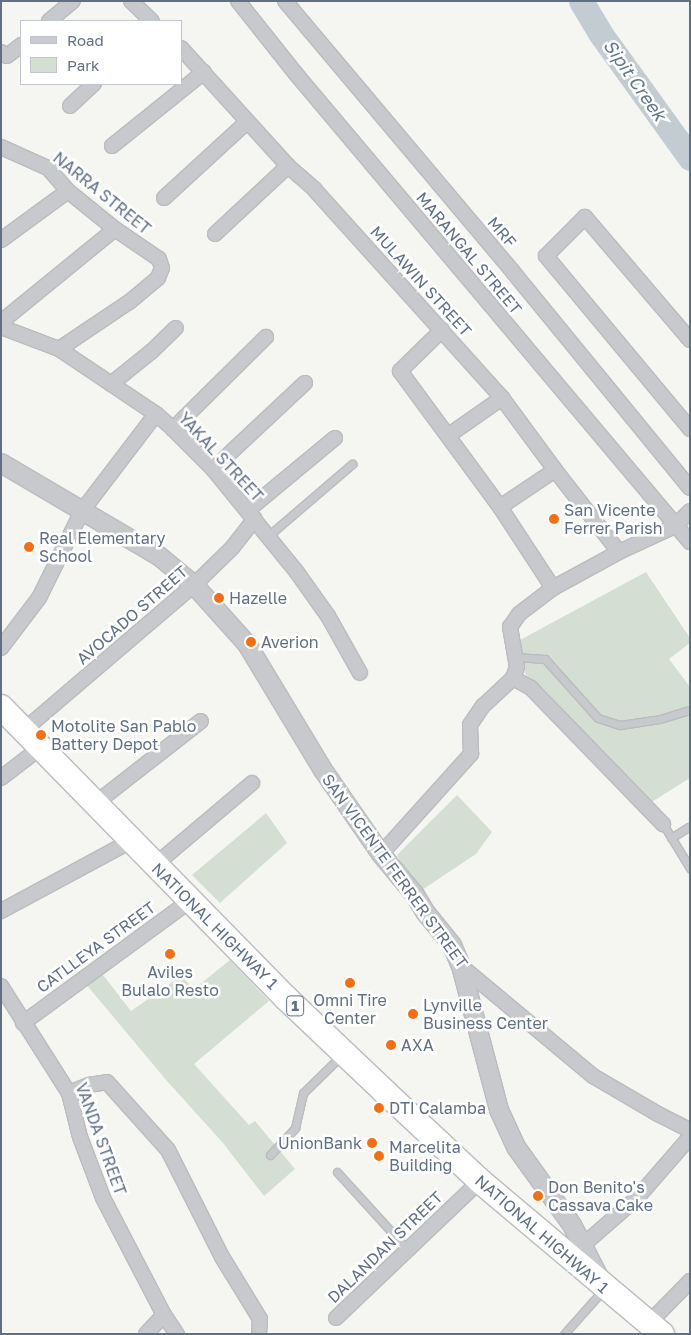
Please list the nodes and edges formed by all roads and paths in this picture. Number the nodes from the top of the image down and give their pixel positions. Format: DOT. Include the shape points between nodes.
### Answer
graph roads {
  1 [pos="73,1"];
  2 [pos="131,1"];
  3 [pos="238,1"];
  4 [pos="285,1"];
  5 [pos="50,20"];
  6 [pos="151,20"];
  7 [pos="20,46"];
  8 [pos="182,49"];
  9 [pos="1,52"];
  10 [pos="204,72"];
  11 [pos="93,85"];
  12 [pos="70,106"];
  13 [pos="248,122"];
  14 [pos="112,146"];
  15 [pos="3,151"];
  16 [pos="288,166"];
  17 [pos="68,191"];
  18 [pos="164,198"];
  19 [pos="115,229"];
  20 [pos="215,234"];
  21 [pos="1,240"];
  22 [pos="1,322"];
  23 [pos="1,327"];
  24 [pos="176,328"];
  25 [pos="442,330"];
  26 [pos="266,337"];
  27 [pos="690,340"];
  28 [pos="59,349"];
  29 [pos="305,383"];
  30 [pos="111,384"];
  31 [pos="502,398"];
  32 [pos="156,414"];
  33 [pos="173,429"];
  34 [pos="690,429"];
  35 [pos="449,435"];
  36 [pos="335,438"];
  37 [pos="1,463"];
  38 [pos="352,464"];
  39 [pos="213,469"];
  40 [pos="555,470"];
  41 [pos="690,488"];
  42 [pos="500,507"];
  43 [pos="82,511"];
  44 [pos="690,511"];
  45 [pos="251,515"];
  46 [pos="675,526"];
  47 [pos="268,536"];
  48 [pos="690,542"];
  49 [pos="619,552"];
  50 [pos="194,586"];
  51 [pos="552,588"];
  52 [pos="1,648"];
  53 [pos="515,657"];
  54 [pos="360,673"];
  55 [pos="513,678"];
  56 [pos="1,707"];
  57 [pos="690,710"];
  58 [pos="201,721"];
  59 [pos="24,730"];
  60 [pos="40,748"];
  61 [pos="1,778"];
  62 [pos="252,783"];
  63 [pos="96,803"];
  64 [pos="663,824"];
  65 [pos="690,826"];
  66 [pos="671,838"];
  67 [pos="131,841"];
  68 [pos="381,854"];
  69 [pos="156,865"];
  70 [pos="690,868"];
  71 [pos="190,900"];
  72 [pos="1,911"];
  73 [pos="461,966"];
  74 [pos="1,986"];
  75 [pos="23,1023"];
  76 [pos="344,1053"];
  77 [pos="68,1093"];
  78 [pos="690,1130"];
  79 [pos="690,1138"];
  80 [pos="270,1155"];
  81 [pos="337,1172"];
  82 [pos="480,1181"];
  83 [pos="583,1245"];
  84 [pos="408,1250"];
  85 [pos="690,1281"];
  86 [pos="605,1288"];
  87 [pos="164,1314"];
  88 [pos="336,1318"];
  89 [pos="656,1328"];
  90 [pos="146,1334"];
  91 [pos="177,1334"];
  92 [pos="259,1334"];
  93 [pos="564,1334"];
  1 -- 5 [label="street"];
  2 -- 6 [label="street"];
  3 -- 46 [label="street, MARANGAL STREET" via="302,82"];
  4 -- 41 [label="street, MRF"];
  7 -- 9 [label="street" via="7,56"];
  8 -- 10 [label="street, MULAWIN STREET"];
  10 -- 13 [label="street, MULAWIN STREET"];
  10 -- 14 [label="street"];
  11 -- 12 [label="street"];
  13 -- 16 [label="street, MULAWIN STREET"];
  13 -- 18 [label="street"];
  15 -- 17 [label="street, NARRA STREET" via="48,168"];
  16 -- 20 [label="street"];
  16 -- 25 [label="street, MULAWIN STREET" via="314,189"];
  17 -- 19 [label="street, NARRA STREET"];
  17 -- 21 [label="street"];
  19 -- 22 [label="street"];
  19 -- 28 [label="street, NARRA STREET" via="159,259 162,268 158,278 129,302"];
  23 -- 28 [label="street, YAKAL STREET"];
  24 -- 30 [label="street"];
  25 -- 31 [label="street, MULAWIN STREET"];
  25 -- 35 [label="street" via="400,371"];
  26 -- 33 [label="street"];
  27 -- 34 [label="street" via="585,216 546,256"];
  28 -- 30 [label="street, YAKAL STREET"];
  29 -- 39 [label="street"];
  30 -- 32 [label="street, YAKAL STREET"];
  31 -- 35 [label="street"];
  31 -- 40 [label="street, MULAWIN STREET"];
  32 -- 33 [label="street, YAKAL STREET"];
  32 -- 43 [label="street"];
  33 -- 39 [label="street, YAKAL STREET"];
  35 -- 42 [label="street"];
  36 -- 45 [label="street, AVOCADO STREET"];
  37 -- 43 [label="street, SAN VICENTE FERRER STREET"];
  38 -- 47 [label="lane"];
  39 -- 45 [label="street, YAKAL STREET"];
  40 -- 42 [label="street"];
  40 -- 49 [label="street, MULAWIN STREET"];
  42 -- 51 [label="street"];
  43 -- 50 [label="street, SAN VICENTE FERRER STREET" via="158,556"];
  43 -- 52 [label="street" via="39,598"];
  44 -- 46 [label="street"];
  45 -- 47 [label="street, YAKAL STREET"];
  45 -- 50 [label="street, AVOCADO STREET" via="232,548"];
  46 -- 48 [label="street, MARANGAL STREET"];
  46 -- 49 [label="street"];
  47 -- 54 [label="street, YAKAL STREET" via="328,616"];
  49 -- 51 [label="street"];
  50 -- 59 [label="street, AVOCADO STREET"];
  50 -- 68 [label="street, SAN VICENTE FERRER STREET" via="247,644 323,770"];
  51 -- 53 [label="street" via="519,614 510,627"];
  53 -- 55 [label="street" via="517,667"];
  53 -- 57 [label="lane" via="545,659 598,718 620,726"];
  55 -- 64 [label="street" via="531,688"];
  55 -- 68 [label="street" via="483,706 470,725 472,754"];
  56 -- 59 [label="highway, NATIONAL HIGHWAY 1 / 1"];
  58 -- 63 [label="street"];
  59 -- 60 [label="highway, NATIONAL HIGHWAY 1 / 1"];
  60 -- 61 [label="street"];
  60 -- 63 [label="highway, NATIONAL HIGHWAY 1 / 1"];
  62 -- 69 [label="street"];
  63 -- 67 [label="highway, NATIONAL HIGHWAY 1 / 1"];
  64 -- 66 [label="lane"];
  65 -- 66 [label="lane"];
  66 -- 70 [label="lane"];
  67 -- 69 [label="highway, NATIONAL HIGHWAY 1 / 1"];
  67 -- 72 [label="street"];
  68 -- 73 [label="street, SAN VICENTE FERRER STREET" via="452,946"];
  69 -- 71 [label="highway, NATIONAL HIGHWAY 1 / 1"];
  71 -- 75 [label="street, CATLLEYA STREET"];
  71 -- 76 [label="highway, NATIONAL HIGHWAY 1 / 1"];
  73 -- 78 [label="street, SAN VICENTE FERRER STREET" via="594,1076"];
  73 -- 83 [label="street" via="499,1110 516,1147"];
  74 -- 75 [label="street, VANDA STREET"];
  75 -- 77 [label="street, VANDA STREET"];
  76 -- 80 [label="lane" via="303,1093 295,1128"];
  76 -- 82 [label="highway, NATIONAL HIGHWAY 1 / 1"];
  77 -- 87 [label="street, VANDA STREET" via="103,1198"];
  77 -- 92 [label="street" via="107,1082 168,1150 222,1257 260,1319"];
  79 -- 83 [label="street" via="637,1198"];
  81 -- 84 [label="lane"];
  82 -- 84 [label="street, DALANDAN STREET"];
  82 -- 86 [label="highway, NATIONAL HIGHWAY 1 / 1"];
  83 -- 86 [label="street"];
  84 -- 88 [label="street, DALANDAN STREET"];
  85 -- 89 [label="street"];
  86 -- 89 [label="highway, NATIONAL HIGHWAY 1 / 1"];
  86 -- 93 [label="lane"];
  87 -- 90 [label="street"];
  87 -- 91 [label="street, VANDA STREET"];
}
